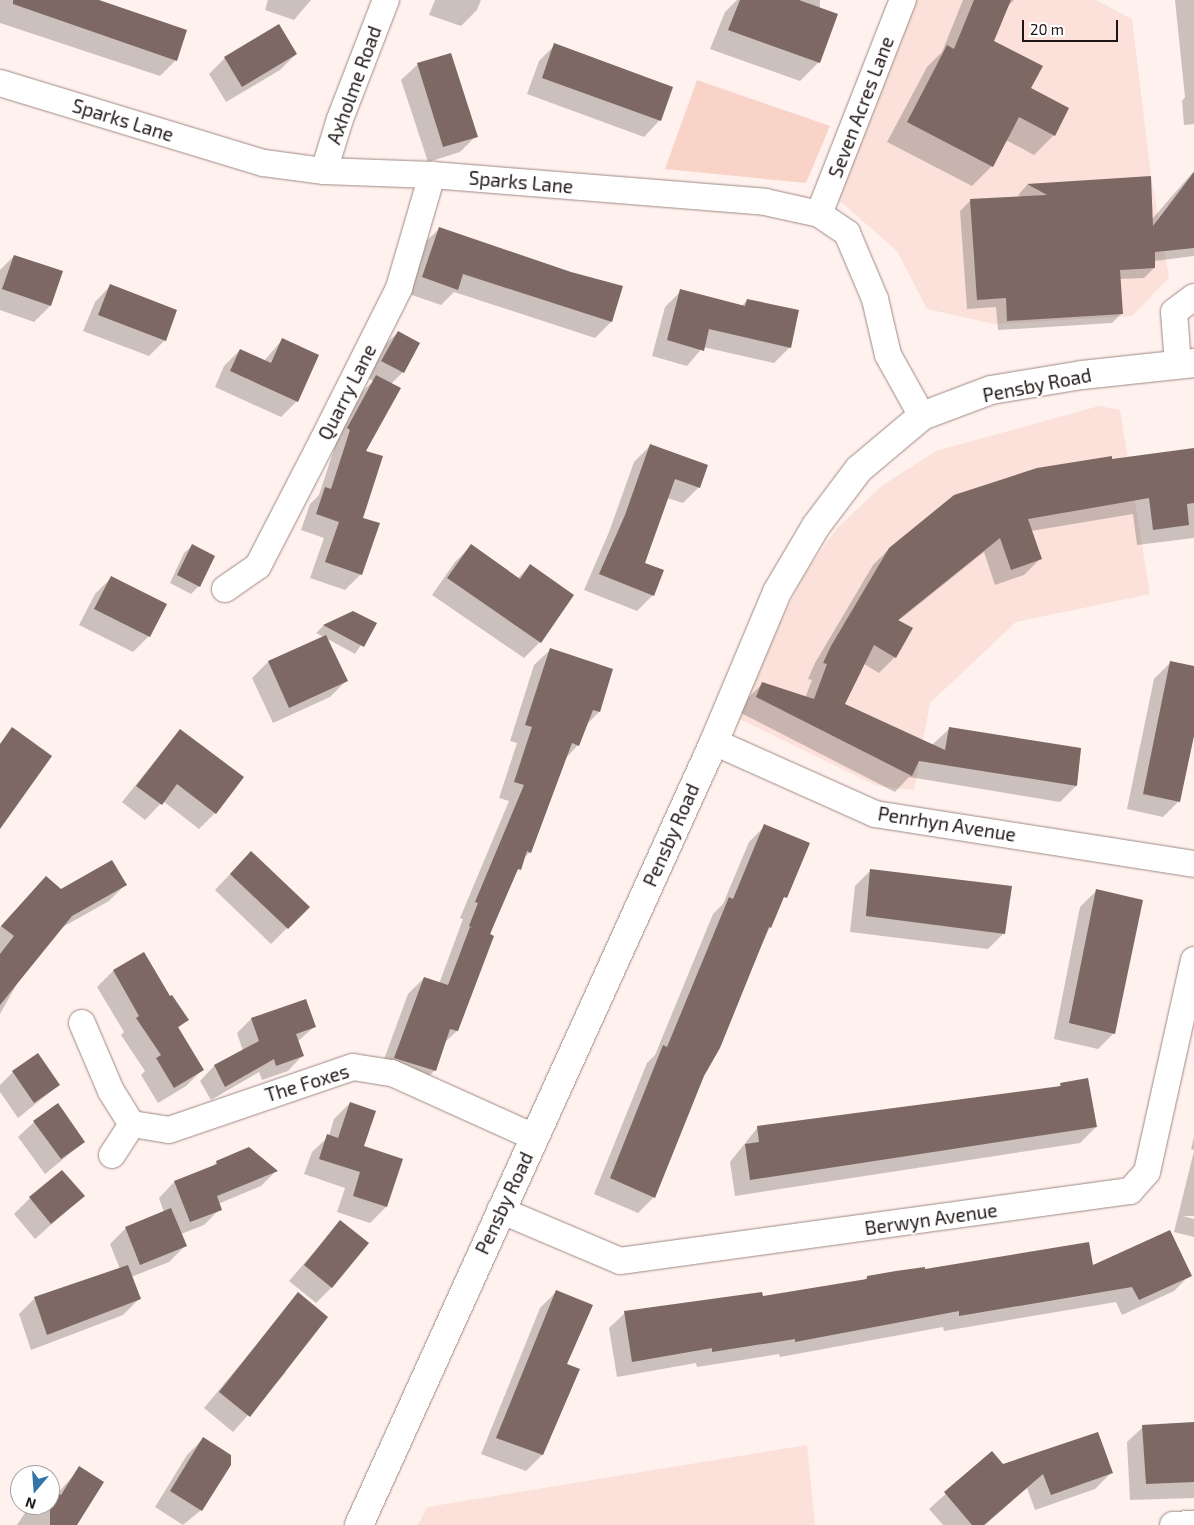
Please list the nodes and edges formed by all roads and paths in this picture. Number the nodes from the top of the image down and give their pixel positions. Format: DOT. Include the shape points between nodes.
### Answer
graph roads {
  1 [pos="386,0"];
  2 [pos="903,0"];
  3 [pos="0,83"];
  4 [pos="324,171"];
  5 [pos="432,175"];
  6 [pos="819,214"];
  7 [pos="1194,297"];
  8 [pos="1186,364"];
  9 [pos="922,416"];
  10 [pos="225,589"];
  11 [pos="714,742"];
  12 [pos="1194,864"];
  13 [pos="1194,960"];
  14 [pos="82,1022"];
  15 [pos="132,1124"];
  16 [pos="534,1137"];
  17 [pos="112,1155"];
  18 [pos="500,1210"];
  19 [pos="1194,1524"];
  20 [pos="359,1525"];
  21 [pos="1173,1525"];
  1 -- 4 [label="street, Axholme Road" via="340,119"];
  2 -- 6 [label="street, Seven Acres Lane"];
  3 -- 4 [label="street, Sparks Lane" via="264,163"];
  4 -- 5 [label="street, Sparks Lane"];
  5 -- 6 [label="street, Sparks Lane" via="766,202"];
  5 -- 10 [label="street, Quarry Lane" via="399,288 258,566"];
  6 -- 9 [label="street, Sparks Lane" via="847,234 875,298 888,355"];
  7 -- 8 [label="street, Pensby Road" via="1174,312"];
  8 -- 9 [label="main road, Pensby Road" via="1082,375 991,390"];
  9 -- 11 [label="main road, Pensby Road" via="859,470 816,526 777,592"];
  11 -- 12 [label="street, Penrhyn Avenue" via="875,814"];
  11 -- 16 [label="main road, Pensby Road"];
  13 -- 18 [label="street, Berwyn Avenue" via="1147,1172 1130,1192 620,1261"];
  14 -- 15 [label="street" via="111,1091"];
  15 -- 16 [label="street, The Foxes" via="169,1130 353,1067 392,1074"];
  15 -- 17 [label="street"];
  16 -- 18 [label="main road, Pensby Road"];
  18 -- 20 [label="main road, Pensby Road"];
  19 -- 21 [label="street"];
}
